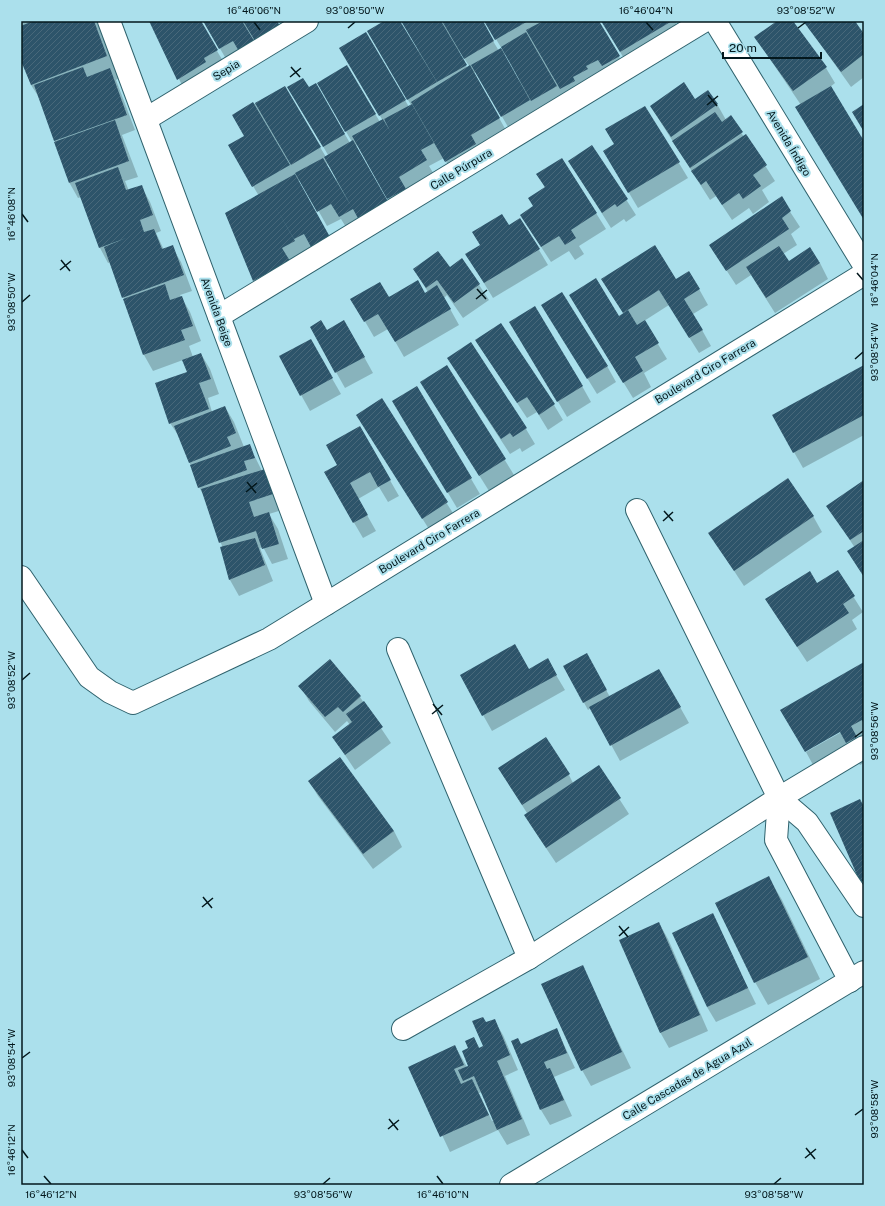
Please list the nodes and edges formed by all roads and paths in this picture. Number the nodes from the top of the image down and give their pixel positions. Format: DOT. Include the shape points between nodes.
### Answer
graph roads {
  1 [pos="109,21"];
  2 [pos="307,21"];
  3 [pos="704,21"];
  4 [pos="715,21"];
  5 [pos="146,119"];
  6 [pos="864,265"];
  7 [pos="864,274"];
  8 [pos="219,316"];
  9 [pos="637,510"];
  10 [pos="21,577"];
  11 [pos="326,604"];
  12 [pos="398,649"];
  13 [pos="864,747"];
  14 [pos="779,798"];
  15 [pos="864,906"];
  16 [pos="529,958"];
  17 [pos="857,977"];
  18 [pos="403,1029"];
  19 [pos="511,1185"];
  1 -- 5 [label="street, Avenida Beige"];
  2 -- 5 [label="street, Sepia"];
  3 -- 8 [label="street, Calle Púrpura"];
  4 -- 6 [label="street, Avenida Índigo"];
  5 -- 8 [label="street, Avenida Beige"];
  7 -- 11 [label="street, Boulevard Ciro Farrera"];
  8 -- 11 [label="street, Avenida Beige"];
  9 -- 14 [label="street"];
  10 -- 11 [label="street, Boulevard Ciro Farrera" via="89,677 110,692 133,703 268,639"];
  12 -- 16 [label="street"];
  13 -- 14 [label="street"];
  14 -- 15 [label="street" via="808,822"];
  14 -- 16 [label="street"];
  14 -- 17 [label="street" via="776,840"];
  16 -- 18 [label="street"];
  17 -- 19 [label="street, Calle Cascadas de Agua Azul"];
}
